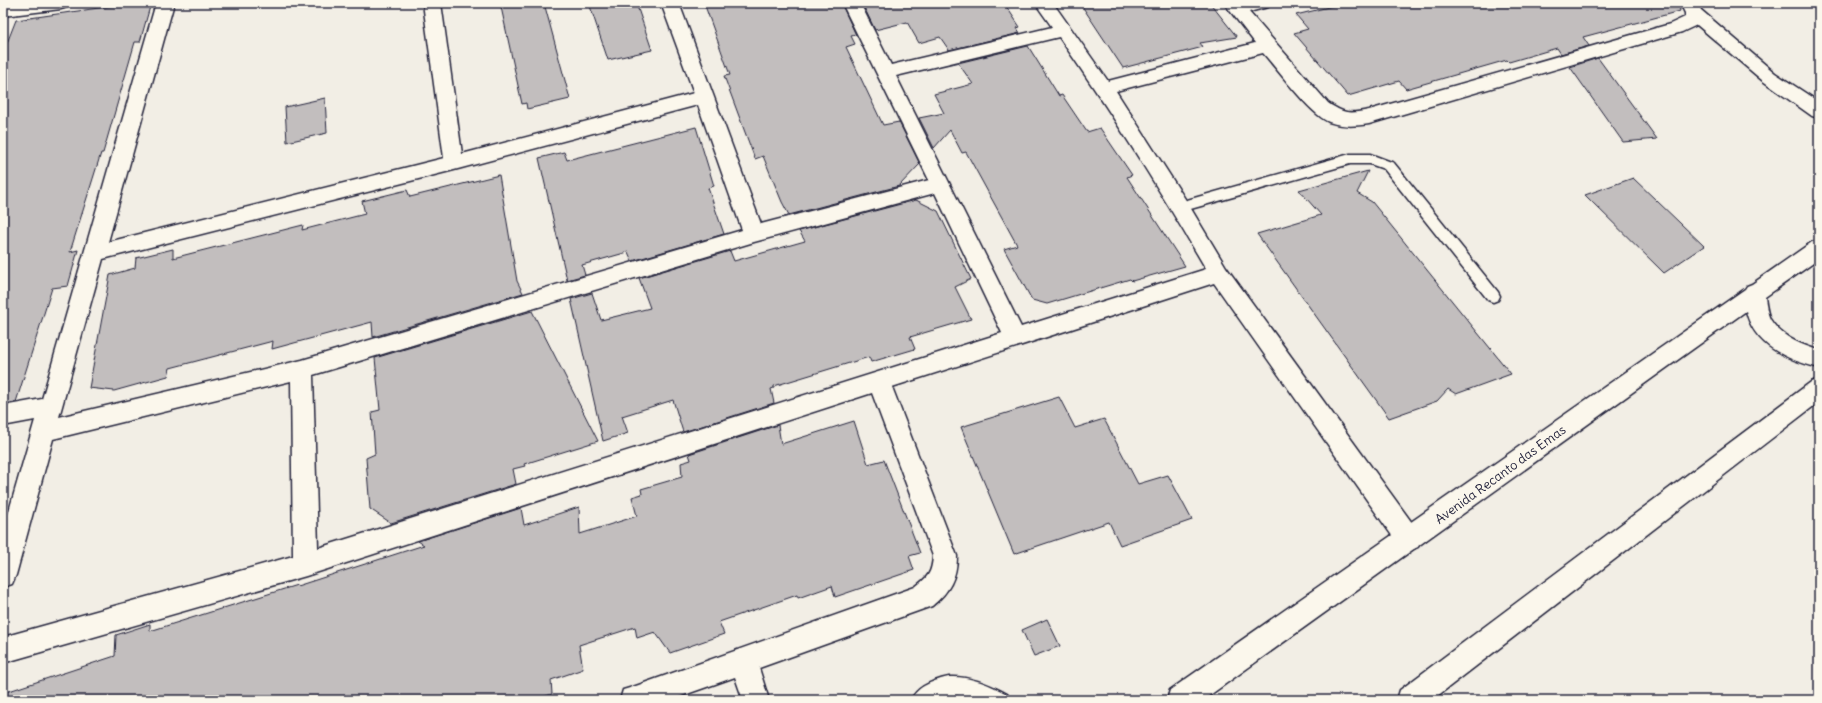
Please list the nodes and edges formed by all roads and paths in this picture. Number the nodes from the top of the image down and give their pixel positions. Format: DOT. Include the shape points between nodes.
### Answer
graph roads {
  1 [pos="61,3"];
  2 [pos="165,3"];
  3 [pos="432,3"];
  4 [pos="670,3"];
  5 [pos="851,3"];
  6 [pos="1044,3"];
  7 [pos="1262,3"];
  8 [pos="1235,6"];
  9 [pos="1692,8"];
  10 [pos="3,10"];
  11 [pos="1062,30"];
  12 [pos="1267,46"];
  13 [pos="887,72"];
  14 [pos="1104,88"];
  15 [pos="704,97"];
  16 [pos="1819,111"];
  17 [pos="454,164"];
  18 [pos="941,184"];
  19 [pos="1180,207"];
  20 [pos="754,234"];
  21 [pos="1819,248"];
  22 [pos="95,253"];
  23 [pos="1220,273"];
  24 [pos="1754,292"];
  25 [pos="1493,296"];
  26 [pos="1015,337"];
  27 [pos="1819,359"];
  28 [pos="302,369"];
  29 [pos="879,380"];
  30 [pos="1819,389"];
  31 [pos="51,407"];
  32 [pos="3,416"];
  33 [pos="44,431"];
  34 [pos="1409,539"];
  35 [pos="306,564"];
  36 [pos="3,575"];
  37 [pos="3,650"];
  38 [pos="743,661"];
  39 [pos="633,700"];
  40 [pos="756,700"];
  41 [pos="920,700"];
  42 [pos="1001,700"];
  43 [pos="1180,700"];
  44 [pos="1410,700"];
  1 -- 10 [label="street"];
  2 -- 22 [label="street"];
  3 -- 17 [label="street"];
  4 -- 15 [label="street"];
  5 -- 13 [label="street"];
  6 -- 11 [label="street"];
  7 -- 8 [label="street"];
  8 -- 12 [label="street"];
  9 -- 12 [label="street" via="1693,20 1676,28 1352,120 1335,117 1321,108"];
  9 -- 16 [label="street" via="1769,77"];
  11 -- 13 [label="street"];
  11 -- 14 [label="street"];
  12 -- 14 [label="street"];
  13 -- 18 [label="street"];
  14 -- 19 [label="street"];
  15 -- 17 [label="street"];
  15 -- 20 [label="street"];
  17 -- 22 [label="street"];
  18 -- 20 [label="street"];
  18 -- 26 [label="street"];
  19 -- 23 [label="street"];
  19 -- 25 [label="lane" via="1350,158 1377,160 1389,166"];
  20 -- 28 [label="street"];
  21 -- 24 [label="street, Avenida Recanto das Emas"];
  22 -- 31 [label="street"];
  23 -- 26 [label="street"];
  23 -- 34 [label="street"];
  24 -- 27 [label="street" via="1760,322 1772,337 1800,353"];
  24 -- 34 [label="street, Avenida Recanto das Emas"];
  26 -- 29 [label="street"];
  28 -- 33 [label="street"];
  28 -- 35 [label="street"];
  29 -- 35 [label="street"];
  29 -- 38 [label="street" via="945,556 945,570 938,586 923,597"];
  30 -- 44 [label="street"];
  31 -- 32 [label="street"];
  31 -- 33 [label="street"];
  33 -- 36 [label="street"];
  34 -- 43 [label="street, Avenida Recanto das Emas"];
  35 -- 37 [label="street"];
  38 -- 39 [label="street"];
  38 -- 40 [label="street"];
  41 -- 42 [label="lane" via="942,688 965,687 991,694"];
}
